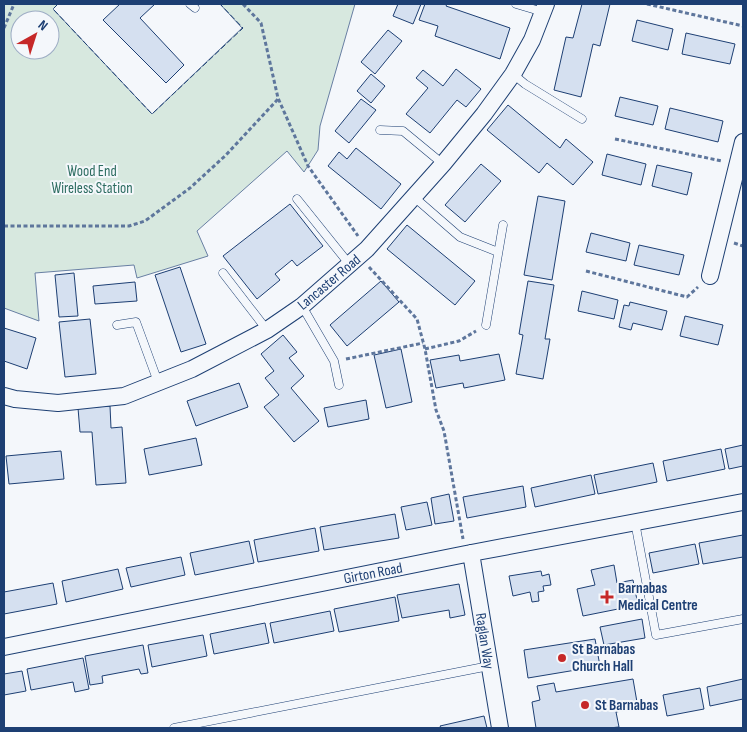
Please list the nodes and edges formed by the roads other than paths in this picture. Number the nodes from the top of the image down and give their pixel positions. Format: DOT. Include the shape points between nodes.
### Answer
graph roads {
  1 [pos="516,4"];
  2 [pos="545,8"];
  3 [pos="513,74"];
  4 [pos="582,119"];
  5 [pos="380,130"];
  6 [pos="743,142"];
  7 [pos="443,164"];
  8 [pos="414,197"];
  9 [pos="297,199"];
  10 [pos="503,225"];
  11 [pos="498,252"];
  12 [pos="350,265"];
  13 [pos="223,273"];
  14 [pos="710,276"];
  15 [pos="302,306"];
  16 [pos="117,325"];
  17 [pos="486,325"];
  18 [pos="268,330"];
  19 [pos="158,382"];
  20 [pos="339,385"];
  21 [pos="4,396"];
  22 [pos="743,502"];
  23 [pos="635,522"];
  24 [pos="468,554"];
  25 [pos="743,619"];
  26 [pos="4,647"];
  27 [pos="489,666"];
  28 [pos="174,728"];
  29 [pos="500,728"];
  1 -- 2 [label="lane"];
  2 -- 3 [label="street, Lancaster Road"];
  3 -- 4 [label="lane"];
  3 -- 7 [label="street, Lancaster Road"];
  5 -- 7 [label="lane" via="403,131"];
  6 -- 14 [label="street"];
  7 -- 8 [label="street, Lancaster Road"];
  8 -- 11 [label="lane" via="460,237"];
  8 -- 12 [label="street, Lancaster Road"];
  9 -- 12 [label="lane"];
  10 -- 11 [label="lane"];
  11 -- 17 [label="lane"];
  12 -- 15 [label="street, Lancaster Road"];
  13 -- 18 [label="lane"];
  15 -- 18 [label="street, Lancaster Road"];
  15 -- 20 [label="lane" via="334,361"];
  16 -- 19 [label="lane" via="136,322"];
  18 -- 19 [label="street, Lancaster Road" via="192,369"];
  19 -- 21 [label="street, Lancaster Road" via="124,396 58,403"];
  22 -- 23 [label="street, Girton Road"];
  23 -- 24 [label="street, Girton Road"];
  23 -- 25 [label="lane" via="656,635"];
  24 -- 26 [label="street, Girton Road"];
  24 -- 27 [label="street, Raglan Way"];
  27 -- 28 [label="lane"];
  27 -- 29 [label="street, Raglan Way"];
}
